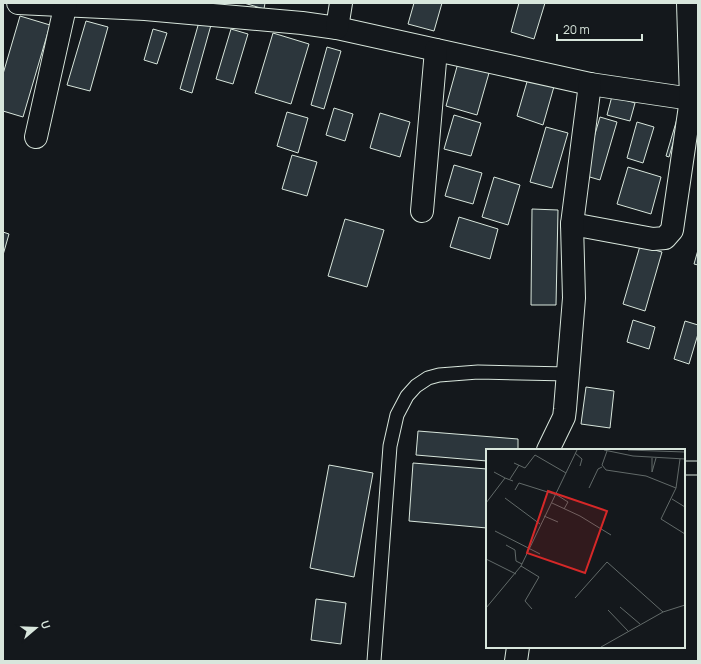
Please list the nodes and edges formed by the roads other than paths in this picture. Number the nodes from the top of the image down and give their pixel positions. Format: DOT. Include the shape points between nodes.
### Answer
graph roads {
  1 [pos="18,3"];
  2 [pos="341,3"];
  3 [pos="688,3"];
  4 [pos="66,4"];
  5 [pos="337,28"];
  6 [pos="436,50"];
  7 [pos="590,84"];
  8 [pos="695,100"];
  9 [pos="36,137"];
  10 [pos="422,211"];
  11 [pos="572,224"];
  12 [pos="569,374"];
  13 [pos="548,449"];
  14 [pos="685,468"];
  15 [pos="698,468"];
  16 [pos="518,648"];
  17 [pos="374,661"];
  18 [pos="516,661"];
  1 -- 4 [label="street"];
  2 -- 5 [label="street"];
  3 -- 8 [label="street"];
  4 -- 5 [label="street"];
  4 -- 9 [label="street"];
  5 -- 6 [label="street"];
  6 -- 7 [label="street"];
  6 -- 10 [label="street"];
  7 -- 8 [label="street"];
  7 -- 11 [label="street"];
  8 -- 11 [label="street" via="672,230 665,238 653,239"];
  11 -- 12 [label="street" via="574,298"];
  12 -- 13 [label="street" via="564,416"];
  12 -- 17 [label="lane" via="478,372 438,375 416,386 407,396 397,415 390,446"];
  14 -- 15 [label="lane"];
  16 -- 18 [label="street"];
}
